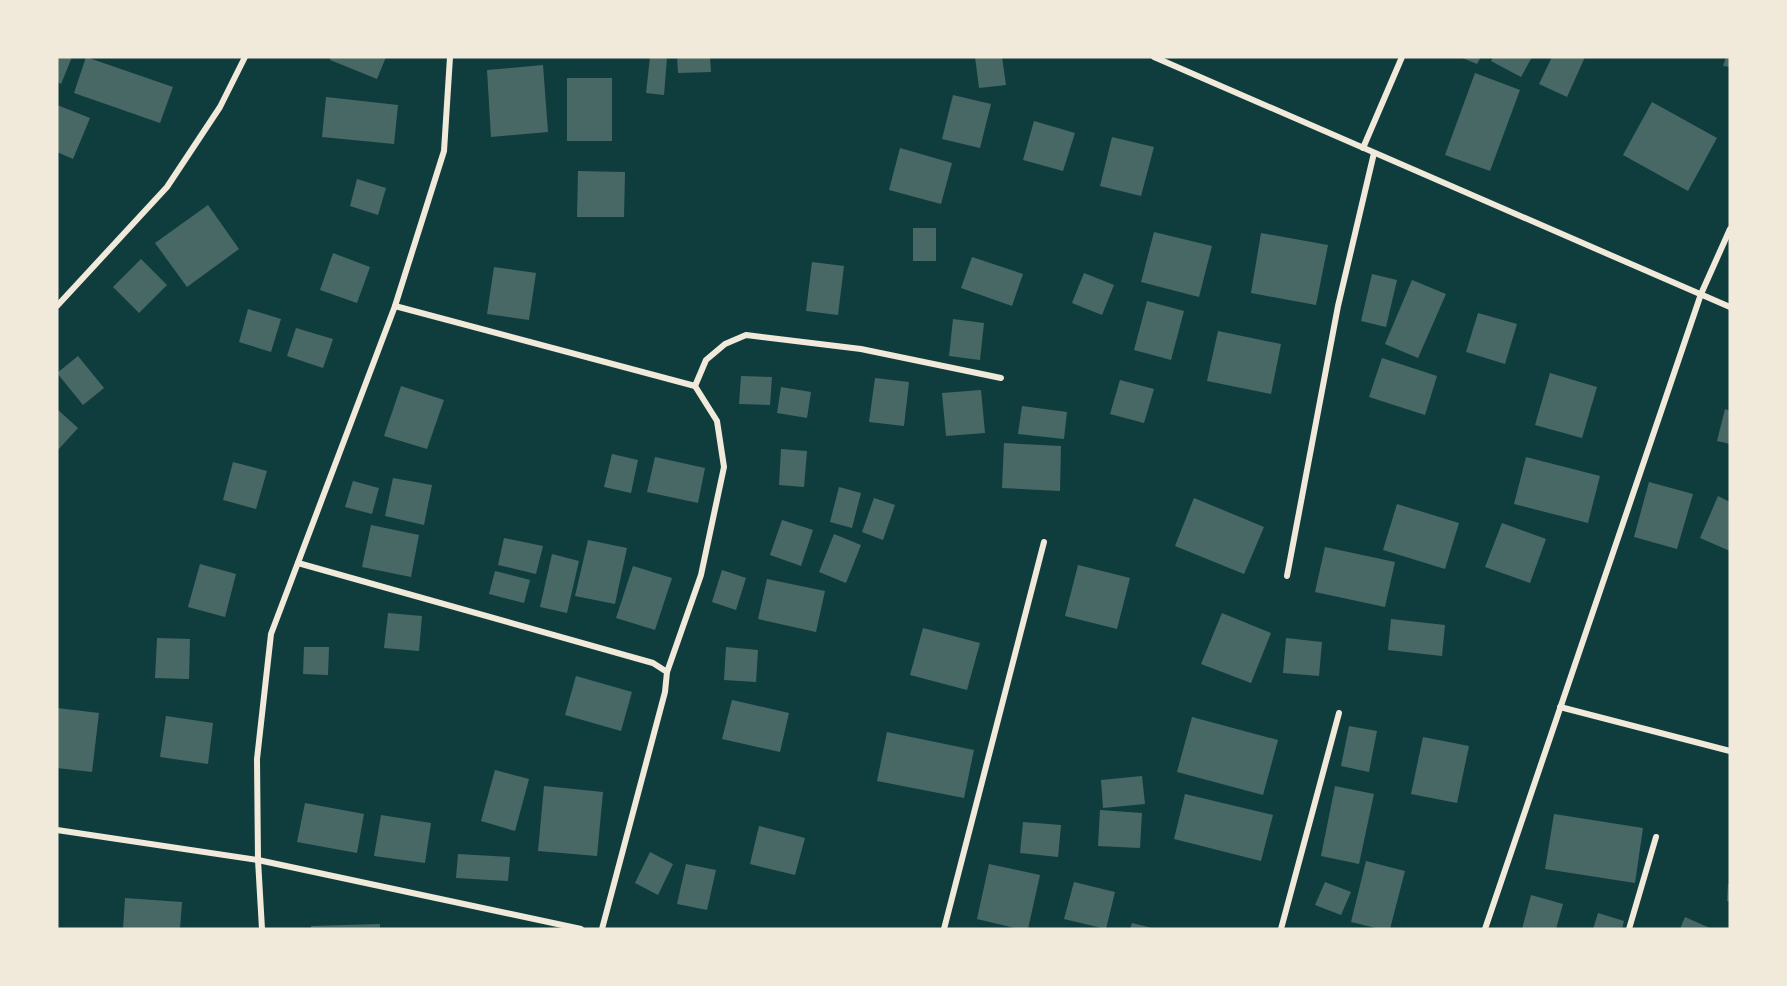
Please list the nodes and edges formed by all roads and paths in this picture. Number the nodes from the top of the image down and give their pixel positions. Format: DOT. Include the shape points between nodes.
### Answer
graph roads {
  1 [pos="244,57"];
  2 [pos="450,57"];
  3 [pos="1155,57"];
  4 [pos="1402,57"];
  5 [pos="1363,148"];
  6 [pos="1374,153"];
  7 [pos="1730,229"];
  8 [pos="1701,294"];
  9 [pos="57,306"];
  10 [pos="395,306"];
  11 [pos="1730,307"];
  12 [pos="1001,378"];
  13 [pos="695,386"];
  14 [pos="1044,542"];
  15 [pos="298,563"];
  16 [pos="1287,576"];
  17 [pos="667,672"];
  18 [pos="1560,707"];
  19 [pos="1339,713"];
  20 [pos="1730,751"];
  21 [pos="57,830"];
  22 [pos="1656,837"];
  23 [pos="258,860"];
  24 [pos="262,929"];
  25 [pos="581,929"];
  26 [pos="602,929"];
  27 [pos="944,929"];
  28 [pos="1281,929"];
  29 [pos="1485,929"];
  30 [pos="1629,929"];
  1 -- 9 [label="street" via="220,107 167,187"];
  2 -- 10 [label="street" via="444,152"];
  3 -- 5 [label="street"];
  4 -- 5 [label="street"];
  5 -- 6 [label="street"];
  6 -- 8 [label="street"];
  6 -- 16 [label="street" via="1338,306"];
  7 -- 8 [label="street"];
  8 -- 11 [label="street"];
  8 -- 18 [label="street"];
  10 -- 13 [label="street"];
  10 -- 15 [label="street"];
  12 -- 13 [label="street" via="861,349 746,334 725,344 706,360"];
  13 -- 17 [label="street" via="717,421 724,467 701,575"];
  14 -- 27 [label="street"];
  15 -- 17 [label="street" via="653,663"];
  15 -- 23 [label="street" via="271,634 257,759"];
  17 -- 26 [label="street" via="666,692"];
  18 -- 20 [label="street"];
  18 -- 29 [label="street"];
  19 -- 28 [label="street"];
  21 -- 23 [label="street"];
  22 -- 30 [label="street"];
  23 -- 24 [label="street"];
  23 -- 25 [label="street"];
}
